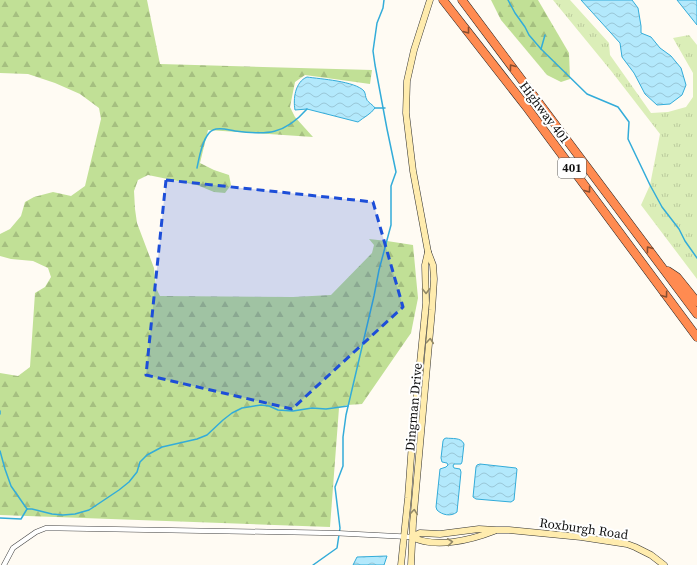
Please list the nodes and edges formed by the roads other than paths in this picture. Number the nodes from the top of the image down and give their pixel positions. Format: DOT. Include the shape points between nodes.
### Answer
graph roads {
  1 [pos="430,0"];
  2 [pos="443,0"];
  3 [pos="462,0"];
  4 [pos="428,252"];
  5 [pos="664,268"];
  6 [pos="697,302"];
  7 [pos="697,314"];
  8 [pos="697,337"];
  9 [pos="404,537"];
  10 [pos="412,537"];
  11 [pos="4,565"];
  12 [pos="401,565"];
  13 [pos="411,565"];
  14 [pos="664,565"];
  1 -- 4 [label="main road, Dingman Drive" via="407,81 406,113 413,171"];
  2 -- 8 [label="highway, Highway 401 / 401, one-way" via="528,109"];
  5 -- 3 [label="highway, Highway 401 / 401, one-way"];
  4 -- 9 [label="main road, Dingman Drive, one-way" via="425,265 426,303"];
  10 -- 4 [label="main road, Dingman Drive, one-way" via="434,279"];
  5 -- 6 [label="highway" via="677,277"];
  5 -- 7 [label="highway, Highway 401 / 401"];
  9 -- 10 [label="street"];
  9 -- 11 [label="street" via="345,533 46,528 13,548"];
  9 -- 12 [label="main road, Dingman Drive"];
  10 -- 13 [label="main road, Dingman Drive"];
  10 -- 14 [label="main road, Roxburgh Road" via="420,541 439,543 480,536 496,530 509,530 619,542 646,552"];
}
